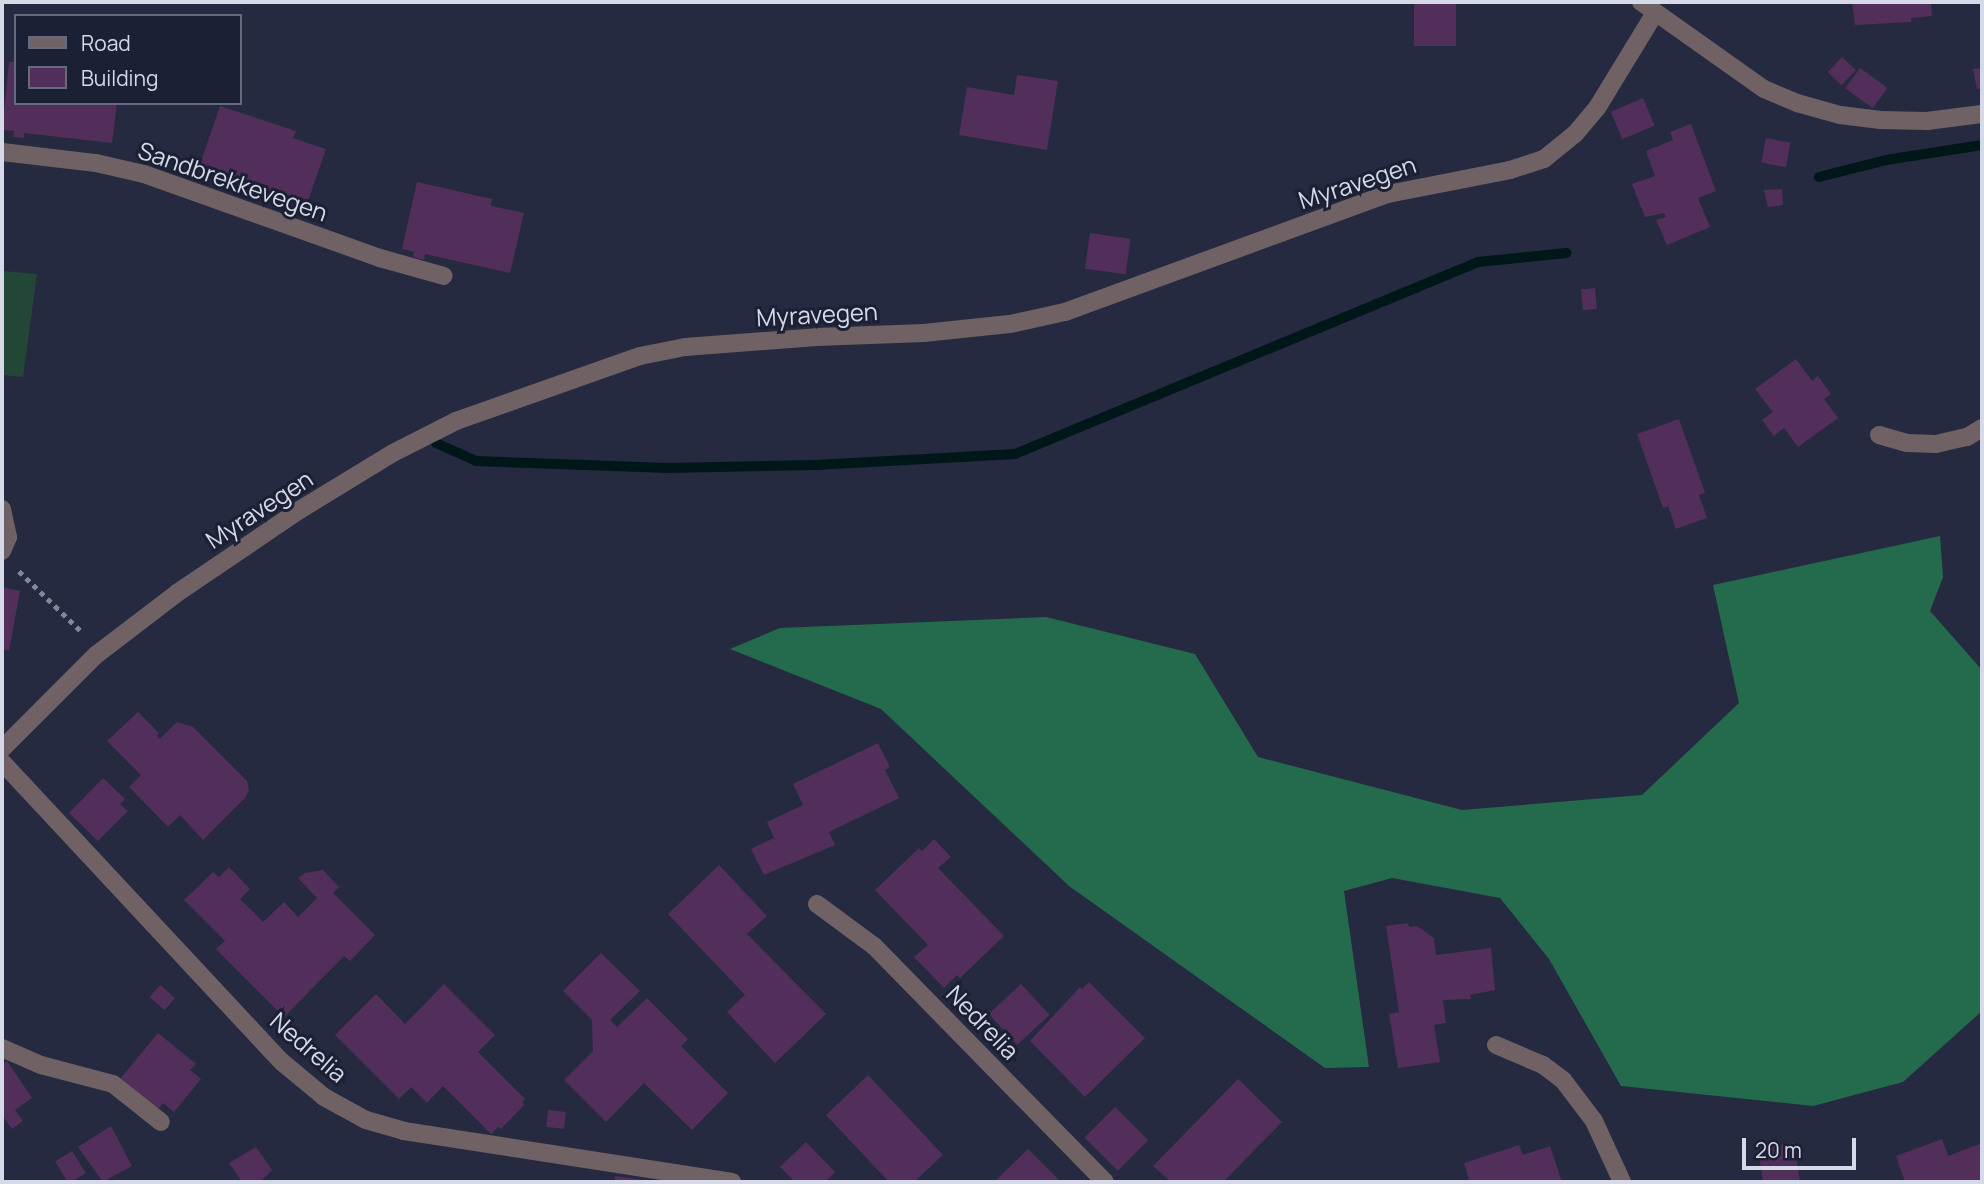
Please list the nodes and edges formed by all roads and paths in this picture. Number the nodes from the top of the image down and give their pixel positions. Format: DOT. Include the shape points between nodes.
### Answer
graph roads {
  1 [pos="1648,7"];
  2 [pos="1982,114"];
  3 [pos="2,152"];
  4 [pos="444,276"];
  5 [pos="1982,428"];
  6 [pos="1879,435"];
  7 [pos="2,509"];
  8 [pos="6,557"];
  9 [pos="96,655"];
  10 [pos="2,749"];
  11 [pos="2,762"];
  12 [pos="817,904"];
  13 [pos="1496,1045"];
  14 [pos="2,1048"];
  15 [pos="161,1122"];
  16 [pos="732,1182"];
  17 [pos="1105,1182"];
  18 [pos="1622,1182"];
  1 -- 2 [label="street" via="1764,89 1797,103 1879,120 1927,121"];
  1 -- 9 [label="street, Myravegen" via="1597,108 1544,159 1388,194 1065,312 1010,324 685,347 640,356 456,421 393,453 188,585"];
  3 -- 4 [label="street, Sandbrekkevegen" via="96,163 144,174 380,258"];
  5 -- 6 [label="street" via="1967,437 1936,444 1907,443"];
  7 -- 8 [label="street" via="8,537"];
  8 -- 9 [label="path" via="84,634"];
  9 -- 10 [label="street, Myravegen"];
  11 -- 16 [label="street, Nedrelia" via="282,1062 324,1097 366,1120 404,1131"];
  12 -- 17 [label="street, Nedrelia" via="874,946"];
  13 -- 18 [label="street" via="1544,1065 1563,1080 1594,1121"];
  14 -- 15 [label="street" via="41,1065 113,1084"];
}
